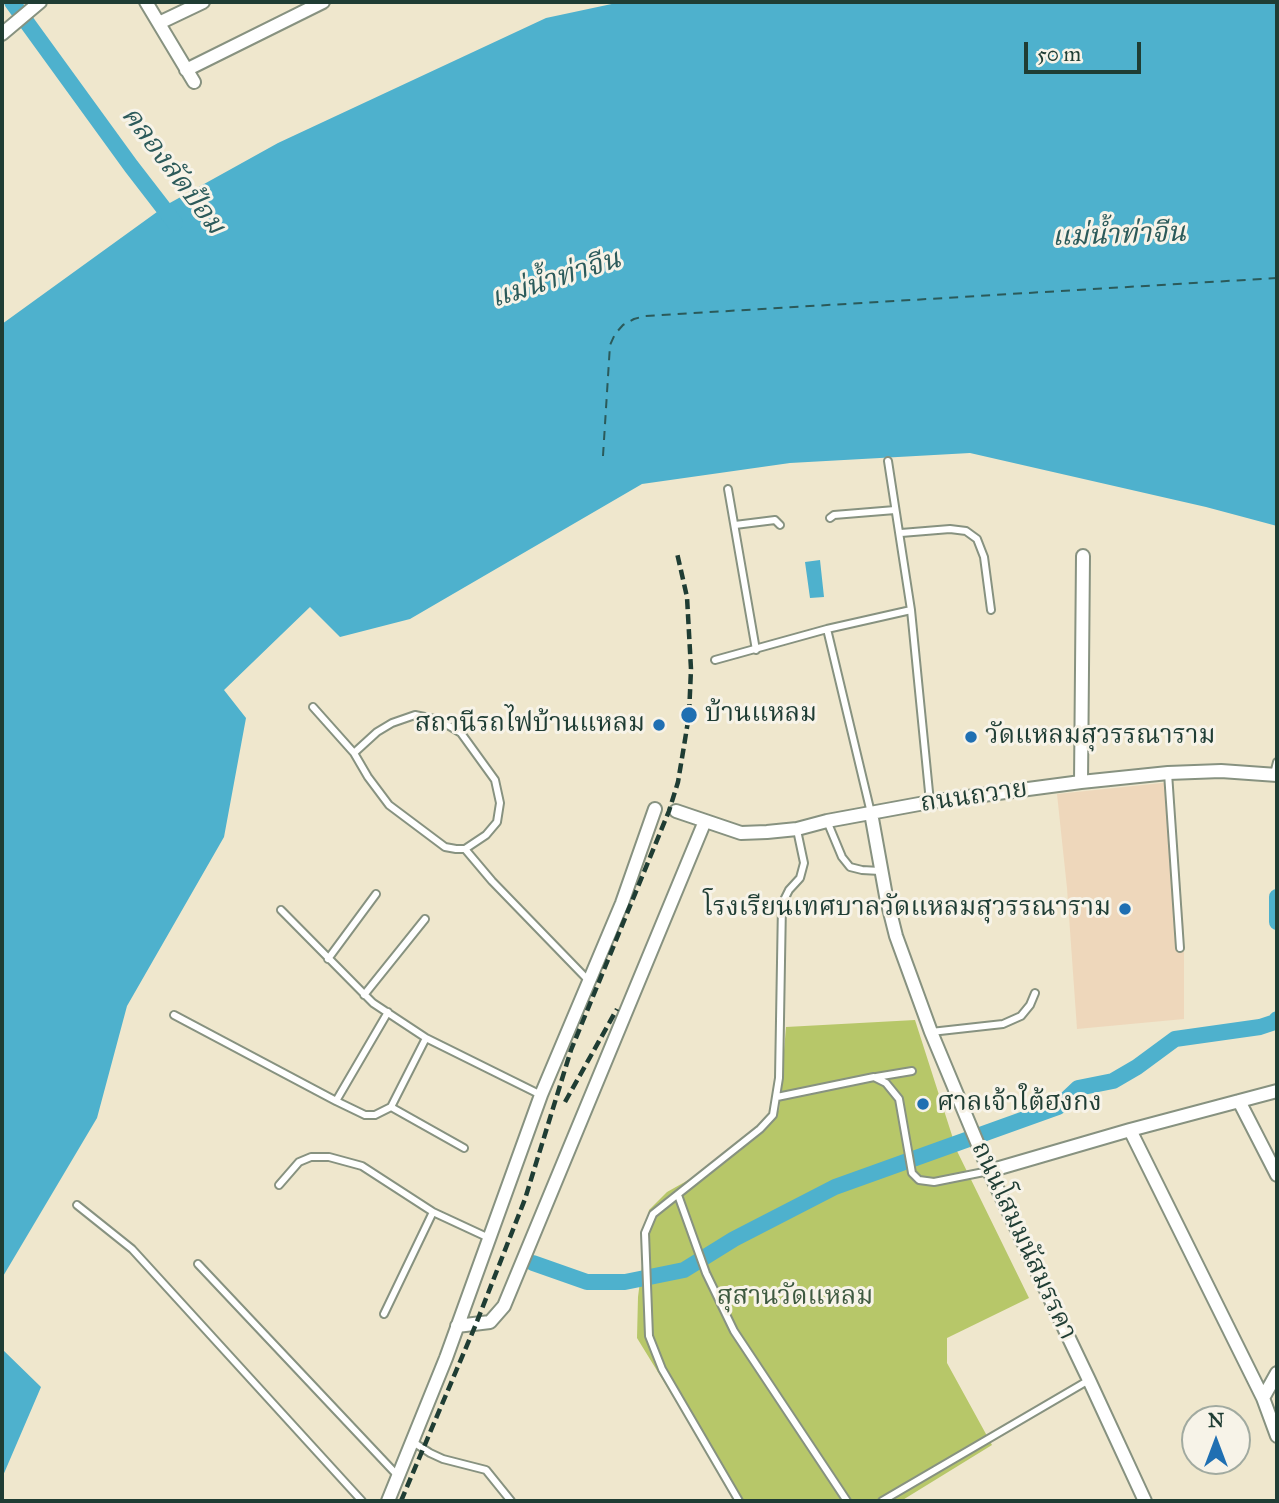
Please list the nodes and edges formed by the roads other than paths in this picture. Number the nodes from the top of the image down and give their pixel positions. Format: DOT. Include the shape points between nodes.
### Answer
graph roads {
  1 [pos="146,2"];
  2 [pos="204,2"];
  3 [pos="323,2"];
  4 [pos="35,6"];
  5 [pos="159,23"];
  6 [pos="2,34"];
  7 [pos="186,70"];
  8 [pos="194,82"];
  9 [pos="888,461"];
  10 [pos="728,489"];
  11 [pos="895,510"];
  12 [pos="830,518"];
  13 [pos="735,525"];
  14 [pos="780,525"];
  15 [pos="901,533"];
  16 [pos="1083,556"];
  17 [pos="911,610"];
  18 [pos="991,610"];
  19 [pos="827,629"];
  20 [pos="756,650"];
  21 [pos="715,660"];
  22 [pos="313,707"];
  23 [pos="354,753"];
  24 [pos="1276,771"];
  25 [pos="1168,773"];
  26 [pos="1081,782"];
  27 [pos="930,802"];
  28 [pos="655,809"];
  29 [pos="676,811"];
  30 [pos="871,813"];
  31 [pos="705,821"];
  32 [pos="827,821"];
  33 [pos="797,829"];
  34 [pos="465,849"];
  35 [pos="882,871"];
  36 [pos="376,894"];
  37 [pos="281,910"];
  38 [pos="425,919"];
  39 [pos="1180,948"];
  40 [pos="328,959"];
  41 [pos="588,980"];
  42 [pos="1035,993"];
  43 [pos="364,995"];
  44 [pos="388,1012"];
  45 [pos="174,1015"];
  46 [pos="931,1032"];
  47 [pos="426,1038"];
  48 [pos="912,1071"];
  49 [pos="874,1077"];
  50 [pos="1277,1091"];
  51 [pos="541,1095"];
  52 [pos="777,1097"];
  53 [pos="336,1101"];
  54 [pos="1239,1101"];
  55 [pos="391,1107"];
  56 [pos="1130,1130"];
  57 [pos="464,1148"];
  58 [pos="989,1171"];
  59 [pos="1277,1175"];
  60 [pos="279,1185"];
  61 [pos="678,1195"];
  62 [pos="77,1205"];
  63 [pos="433,1212"];
  64 [pos="489,1238"];
  65 [pos="198,1264"];
  66 [pos="384,1314"];
  67 [pos="457,1326"];
  68 [pos="1277,1373"];
  69 [pos="1089,1380"];
  70 [pos="1263,1398"];
  71 [pos="1277,1436"];
  72 [pos="413,1441"];
  73 [pos="398,1476"];
  74 [pos="362,1501"];
  75 [pos="388,1501"];
  76 [pos="511,1501"];
  77 [pos="739,1501"];
  78 [pos="847,1501"];
  79 [pos="882,1501"];
  80 [pos="1145,1501"];
  1 -- 5 [label="street"];
  2 -- 5 [label="street"];
  3 -- 7 [label="street"];
  4 -- 6 [label="street"];
  5 -- 7 [label="street"];
  7 -- 8 [label="street"];
  9 -- 11 [label="lane"];
  10 -- 13 [label="lane"];
  11 -- 12 [label="lane"];
  11 -- 15 [label="lane"];
  13 -- 14 [label="lane" via="775,520"];
  13 -- 20 [label="lane"];
  15 -- 17 [label="lane"];
  15 -- 18 [label="lane" via="950,529 966,531 977,540 984,556"];
  16 -- 26 [label="street"];
  17 -- 19 [label="lane"];
  17 -- 27 [label="lane"];
  19 -- 20 [label="lane"];
  19 -- 30 [label="lane"];
  20 -- 21 [label="lane"];
  22 -- 23 [label="lane"];
  23 -- 34 [label="lane" via="389,805 445,846"];
  23 -- 34 [label="lane" via="391,723 415,715 439,720 461,733 495,780 500,803 497,822"];
  24 -- 25 [label="street, ถนนถวาย"];
  25 -- 26 [label="street, ถนนถวาย"];
  25 -- 39 [label="lane"];
  26 -- 27 [label="street, ถนนถวาย"];
  27 -- 30 [label="street, ถนนถวาย"];
  28 -- 41 [label="street" via="622,903"];
  29 -- 31 [label="street, ถนนถวาย"];
  30 -- 32 [label="street, ถนนถวาย"];
  30 -- 35 [label="street, ถนนโสมมนัสมรรคา"];
  31 -- 33 [label="street, ถนนถวาย" via="741,832"];
  31 -- 67 [label="street" via="504,1306 490,1322"];
  32 -- 33 [label="street, ถนนถวาย"];
  32 -- 35 [label="lane" via="850,867"];
  33 -- 52 [label="lane" via="804,863 800,878 782,904"];
  34 -- 41 [label="lane"];
  35 -- 46 [label="street, ถนนโสมมนัสมรรคา" via="896,936"];
  36 -- 40 [label="lane"];
  37 -- 40 [label="lane"];
  38 -- 43 [label="lane"];
  40 -- 43 [label="lane"];
  41 -- 51 [label="street"];
  42 -- 46 [label="lane" via="1021,1016 1003,1024"];
  43 -- 44 [label="lane"];
  44 -- 47 [label="lane"];
  44 -- 53 [label="lane"];
  45 -- 53 [label="lane"];
  46 -- 58 [label="street, ถนนโสมมนัสมรรคา"];
  47 -- 51 [label="lane"];
  47 -- 55 [label="lane"];
  48 -- 49 [label="lane"];
  49 -- 52 [label="lane"];
  49 -- 58 [label="lane" via="886,1083 898,1099 912,1173 919,1180 934,1182"];
  50 -- 54 [label="street"];
  51 -- 64 [label="street"];
  52 -- 61 [label="lane" via="772,1115 760,1129"];
  53 -- 55 [label="lane" via="365,1115"];
  54 -- 56 [label="street"];
  54 -- 59 [label="street"];
  55 -- 57 [label="lane"];
  56 -- 58 [label="street"];
  56 -- 70 [label="street"];
  58 -- 69 [label="street, ถนนโสมมนัสมรรคา"];
  60 -- 63 [label="lane" via="299,1162 329,1157 362,1166"];
  61 -- 77 [label="lane" via="653,1214 645,1233 649,1336 662,1369"];
  61 -- 78 [label="lane" via="706,1273 734,1331"];
  62 -- 74 [label="lane" via="132,1249"];
  63 -- 64 [label="lane"];
  63 -- 66 [label="lane"];
  64 -- 67 [label="street"];
  65 -- 73 [label="lane"];
  67 -- 72 [label="street"];
  68 -- 70 [label="street"];
  69 -- 79 [label="lane"];
  69 -- 80 [label="street, ถนนโสมมนัสมรรคา"];
  70 -- 71 [label="street"];
  72 -- 73 [label="street"];
  72 -- 76 [label="lane" via="443,1459 486,1469"];
  73 -- 75 [label="street"];
}
